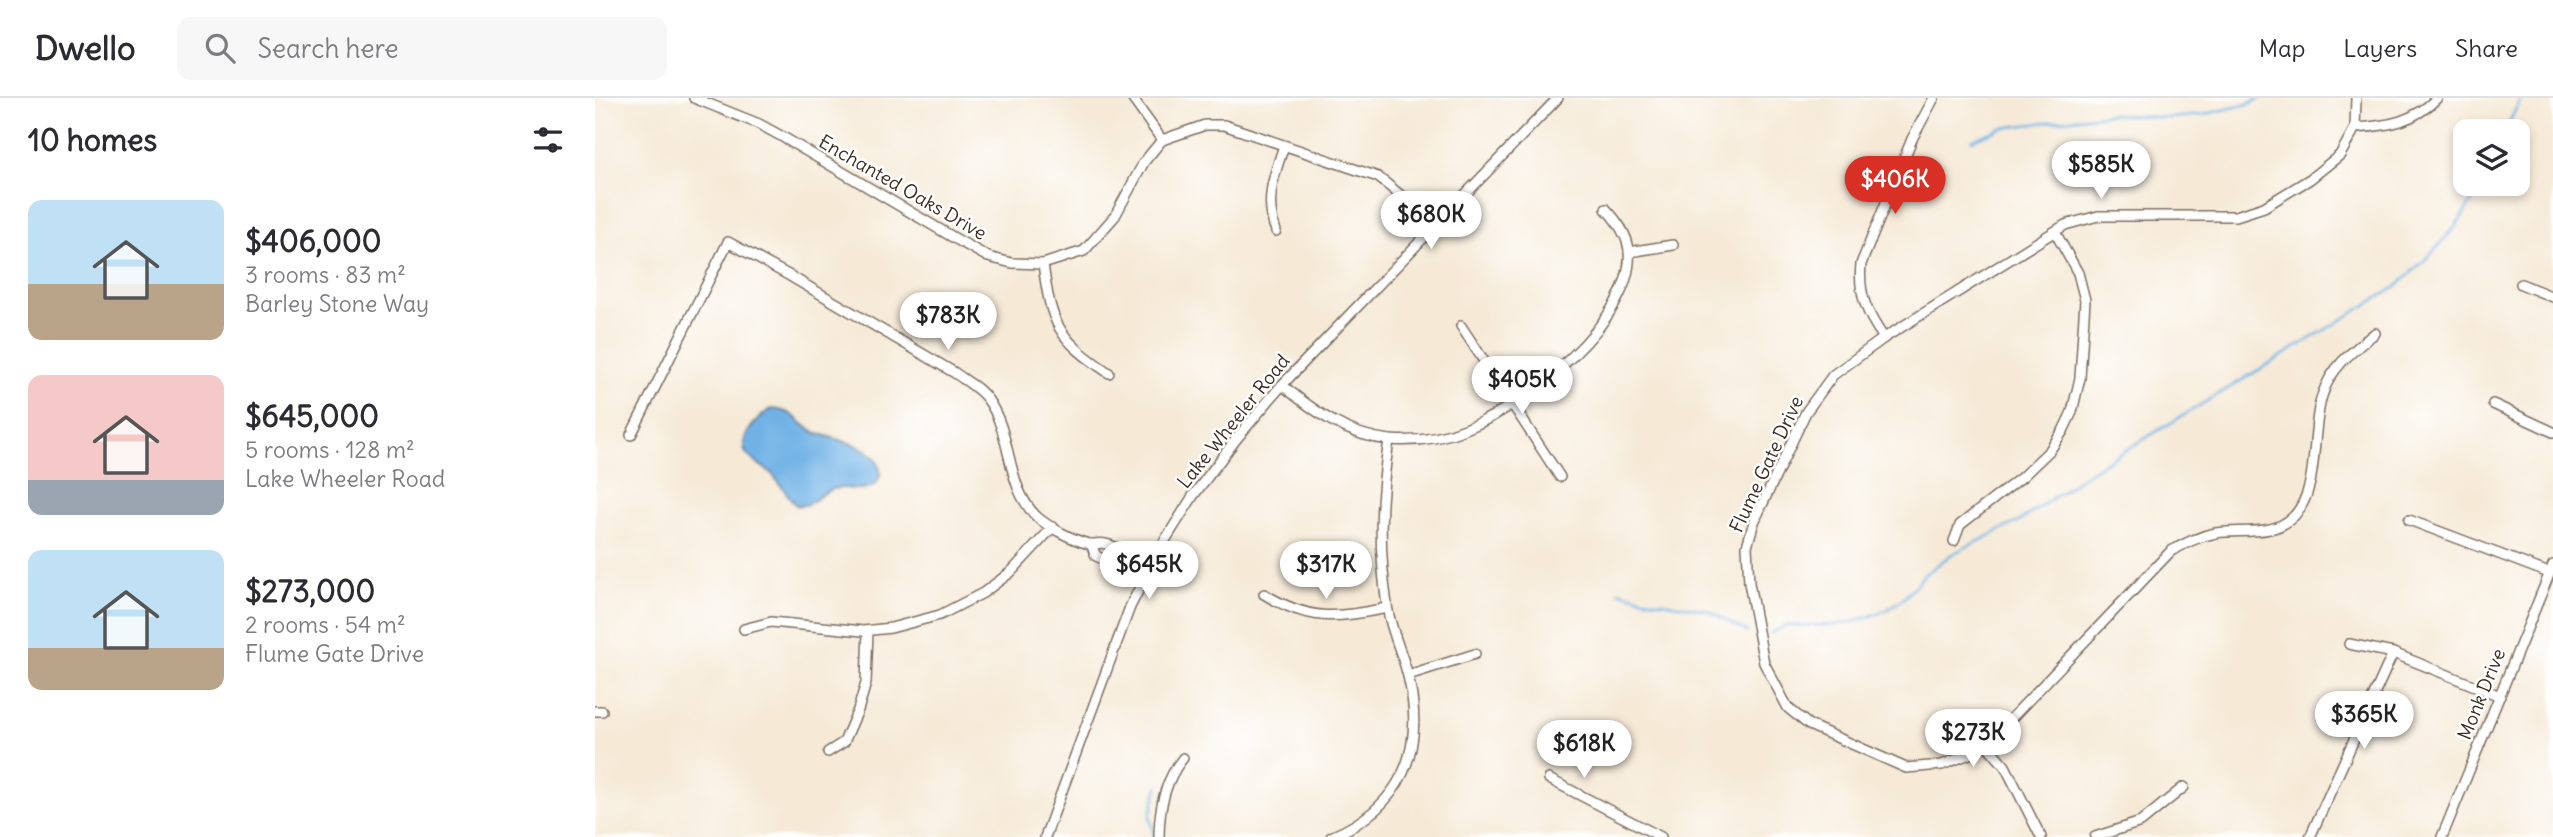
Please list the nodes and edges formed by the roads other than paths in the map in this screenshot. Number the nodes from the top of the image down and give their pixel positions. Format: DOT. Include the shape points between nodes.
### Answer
graph roads {
  1 [pos="694,98"];
  2 [pos="1132,98"];
  3 [pos="1558,98"];
  4 [pos="1934,98"];
  5 [pos="2356,98"];
  6 [pos="2437,98"];
  7 [pos="2355,128"];
  8 [pos="1162,140"];
  9 [pos="1284,146"];
  10 [pos="1606,209"];
  11 [pos="1436,224"];
  12 [pos="1276,231"];
  13 [pos="2055,232"];
  14 [pos="1673,245"];
  15 [pos="1629,251"];
  16 [pos="1043,264"];
  17 [pos="2521,284"];
  18 [pos="2553,297"];
  19 [pos="1461,326"];
  20 [pos="2375,333"];
  21 [pos="1884,338"];
  22 [pos="1109,373"];
  23 [pos="1282,385"];
  24 [pos="2493,404"];
  25 [pos="1512,405"];
  26 [pos="2553,432"];
  27 [pos="631,435"];
  28 [pos="1389,440"];
  29 [pos="1560,477"];
  30 [pos="2409,520"];
  31 [pos="1053,527"];
  32 [pos="1954,541"];
  33 [pos="1091,544"];
  34 [pos="2551,569"];
  35 [pos="1144,570"];
  36 [pos="1264,594"];
  37 [pos="1387,608"];
  38 [pos="744,629"];
  39 [pos="868,631"];
  40 [pos="2349,644"];
  41 [pos="2393,653"];
  42 [pos="1475,654"];
  43 [pos="1408,676"];
  44 [pos="2500,696"];
  45 [pos="1985,743"];
  46 [pos="828,752"];
  47 [pos="1184,758"];
  48 [pos="1549,779"];
  49 [pos="2184,787"];
  50 [pos="1045,837"];
  51 [pos="1159,837"];
  52 [pos="1331,837"];
  53 [pos="1661,837"];
  54 [pos="2041,837"];
  55 [pos="2095,837"];
  56 [pos="2310,837"];
  57 [pos="2442,837"];
  1 -- 16 [label="street, Enchanted Oaks Drive" via="759,124 988,257"];
  2 -- 8 [label="street"];
  3 -- 11 [label="street, Lake Wheeler Road"];
  4 -- 21 [label="street" via="1912,139 1861,264 1859,285 1871,320"];
  5 -- 7 [label="street, Flume Gate Drive"];
  6 -- 7 [label="street" via="2402,122"];
  7 -- 13 [label="street, Flume Gate Drive" via="2340,155 2327,166 2252,212 2213,217 2098,216"];
  8 -- 9 [label="street" via="1205,125 1224,125"];
  8 -- 16 [label="street, Enchanted Oaks Drive" via="1100,235 1084,251"];
  9 -- 11 [label="street" via="1378,177"];
  9 -- 12 [label="street" via="1270,187 1270,218"];
  10 -- 15 [label="street" via="1617,221"];
  11 -- 23 [label="street, Lake Wheeler Road"];
  13 -- 21 [label="street, Flume Gate Drive"];
  13 -- 32 [label="street" via="2078,273 2085,300 2080,378 2072,412 2050,450 1960,525"];
  14 -- 15 [label="street"];
  15 -- 25 [label="street" via="1625,284 1610,314 1576,352"];
  16 -- 22 [label="street" via="1053,318 1063,337"];
  17 -- 18 [label="street"];
  19 -- 25 [label="street"];
  20 -- 45 [label="street, Flume Gate Drive" via="2344,359 2322,395 2307,496 2294,516 2279,527 2216,533 2171,551"];
  21 -- 45 [label="street, Flume Gate Drive" via="1833,375 1819,391 1754,522 1747,546 1749,583 1764,663 1788,708 1809,725 1906,768 1942,765"];
  23 -- 28 [label="street" via="1334,423"];
  23 -- 35 [label="street, Lake Wheeler Road" via="1193,496"];
  24 -- 26 [label="street"];
  25 -- 28 [label="street" via="1454,433"];
  25 -- 29 [label="street"];
  27 -- 31 [label="street" via="728,242 981,391 1005,436 1028,507"];
  28 -- 37 [label="street" via="1379,522"];
  30 -- 34 [label="street"];
  31 -- 33 [label="street"];
  31 -- 39 [label="street" via="1011,572 983,593 940,615"];
  33 -- 35 [label="street" via="1096,556 1133,572"];
  33 -- 35 [label="street" via="1104,543 1140,558"];
  34 -- 44 [label="street, Monk Drive"];
  35 -- 50 [label="street, Lake Wheeler Road"];
  36 -- 37 [label="street" via="1294,610 1322,616"];
  37 -- 43 [label="street"];
  38 -- 39 [label="street" via="771,622"];
  39 -- 46 [label="street" via="866,683 858,710 844,742"];
  40 -- 41 [label="street"];
  41 -- 44 [label="street"];
  41 -- 56 [label="street"];
  42 -- 43 [label="street"];
  43 -- 52 [label="street" via="1416,722 1402,774 1373,814"];
  44 -- 57 [label="street, Monk Drive"];
  45 -- 54 [label="street" via="2005,766"];
  47 -- 51 [label="street" via="1166,789"];
  48 -- 53 [label="street"];
  49 -- 55 [label="street" via="2141,822"];
}
